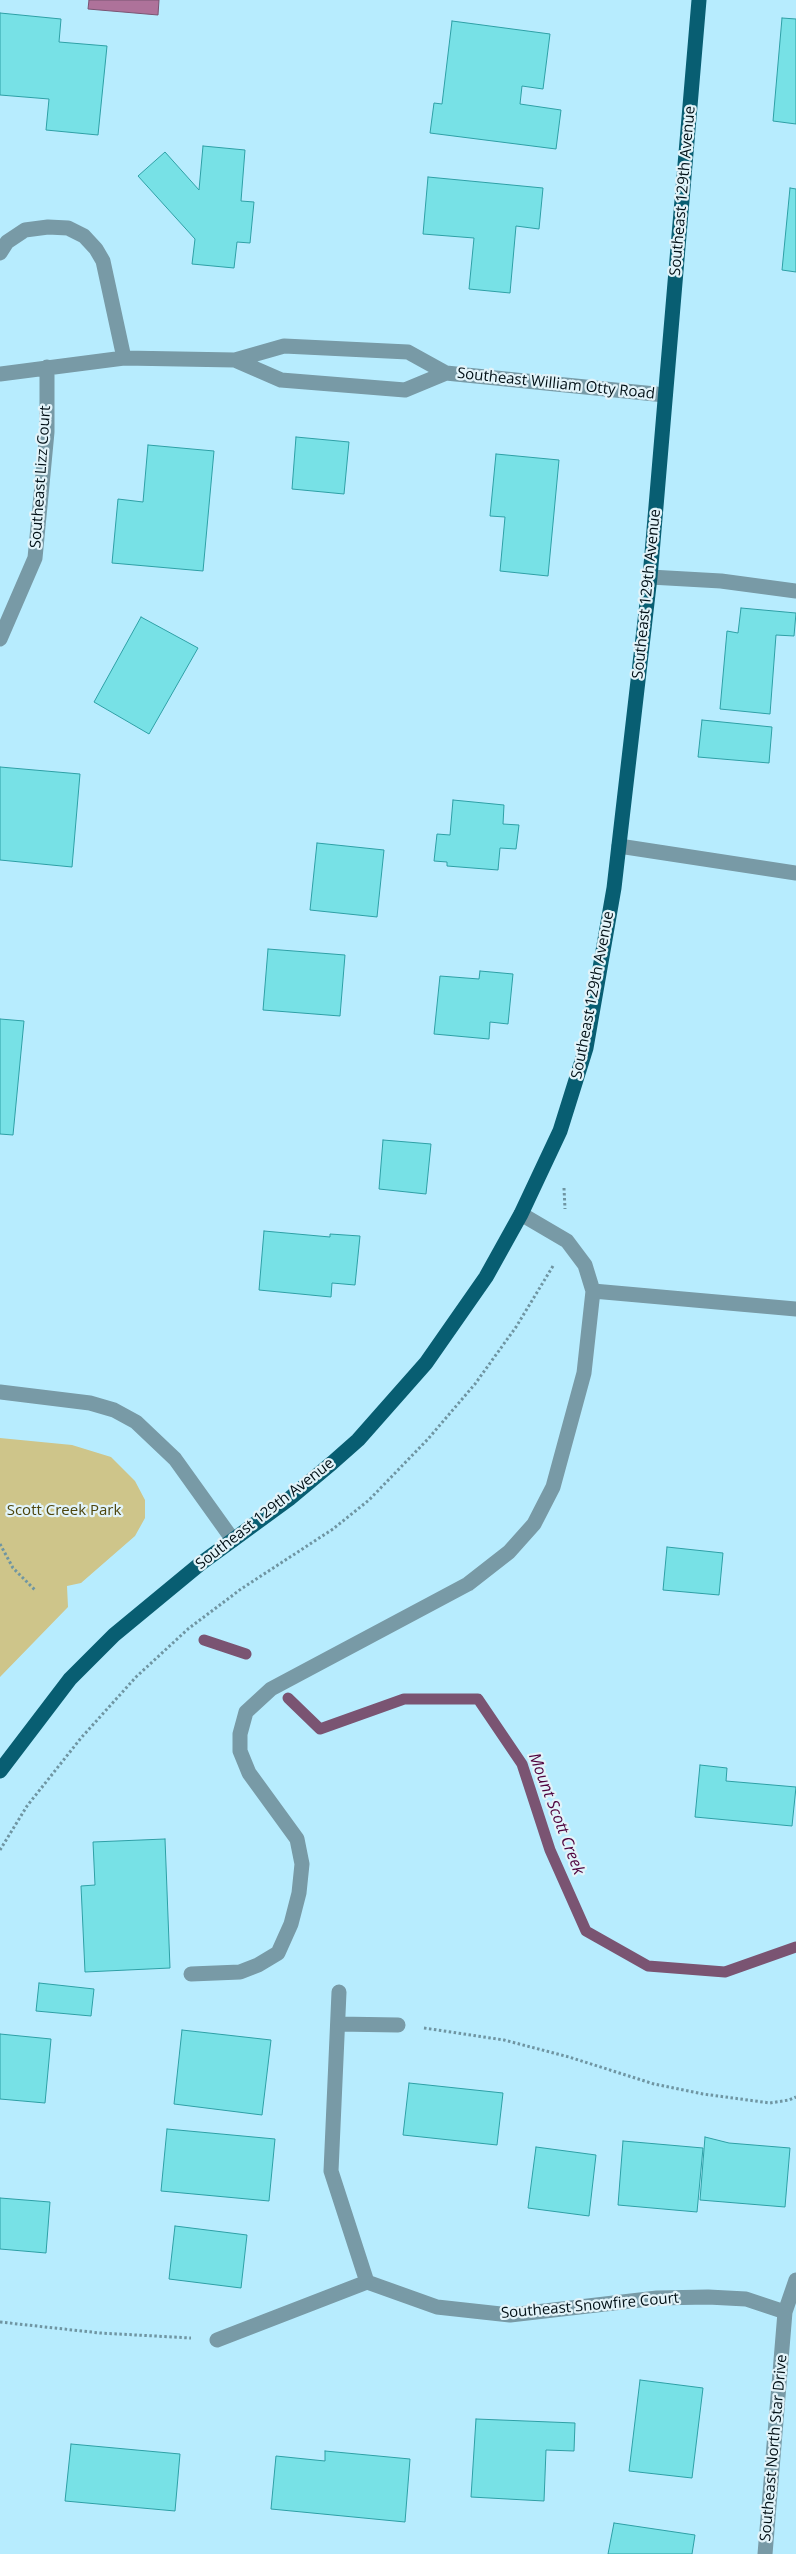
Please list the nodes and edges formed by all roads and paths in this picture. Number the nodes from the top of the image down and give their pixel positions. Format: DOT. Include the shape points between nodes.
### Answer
graph roads {
  1 [pos="699,0"];
  2 [pos="0,253"];
  3 [pos="124,358"];
  4 [pos="236,360"];
  5 [pos="47,367"];
  6 [pos="446,372"];
  7 [pos="0,374"];
  8 [pos="665,395"];
  9 [pos="650,577"];
  10 [pos="796,591"];
  11 [pos="0,639"];
  12 [pos="619,846"];
  13 [pos="796,872"];
  14 [pos="521,1214"];
  15 [pos="592,1291"];
  16 [pos="796,1309"];
  17 [pos="0,1392"];
  18 [pos="233,1540"];
  19 [pos="0,1544"];
  20 [pos="35,1590"];
  21 [pos="0,1771"];
  22 [pos="190,1974"];
  23 [pos="339,1992"];
  24 [pos="338,2024"];
  25 [pos="398,2025"];
  26 [pos="796,2097"];
  27 [pos="796,2280"];
  28 [pos="367,2282"];
  29 [pos="785,2312"];
  30 [pos="0,2322"];
  31 [pos="217,2340"];
  32 [pos="765,2554"];
  1 -- 8 [label="main road, Southeast 129th Avenue"];
  2 -- 3 [label="street" via="7,242 26,230 68,228 84,236 103,261"];
  3 -- 4 [label="street, Southeast William Otty Road"];
  3 -- 5 [label="street, Southeast William Otty Road"];
  4 -- 6 [label="street, Southeast William Otty Road" via="284,346 408,352"];
  4 -- 6 [label="street, Southeast William Otty Road" via="281,380 405,390"];
  5 -- 7 [label="street, Southeast William Otty Road"];
  5 -- 11 [label="street, Southeast Lizz Court" via="47,432 35,558"];
  6 -- 8 [label="street, Southeast William Otty Road"];
  8 -- 9 [label="main road, Southeast 129th Avenue"];
  9 -- 10 [label="street" via="721,581"];
  9 -- 12 [label="main road, Southeast 129th Avenue"];
  12 -- 13 [label="street"];
  12 -- 14 [label="main road, Southeast 129th Avenue" via="584,1056 560,1132"];
  14 -- 15 [label="street" via="568,1241 585,1265"];
  14 -- 18 [label="main road, Southeast 129th Avenue" via="471,1301 426,1363 387,1408 358,1440 313,1479"];
  15 -- 16 [label="street"];
  15 -- 22 [label="street" via="584,1372 554,1487 534,1524 509,1552 468,1584 271,1689 246,1712 240,1734 240,1751 249,1773 297,1839 302,1864 299,1893 291,1924 278,1953 240,1972"];
  17 -- 18 [label="street" via="90,1403 114,1410 136,1422 176,1458"];
  18 -- 21 [label="main road, Southeast 129th Avenue" via="114,1635 70,1679"];
  19 -- 20 [label="path" via="12,1568"];
  23 -- 24 [label="street"];
  24 -- 25 [label="street"];
  24 -- 28 [label="street" via="331,2171"];
  25 -- 26 [label="path" via="504,2040 569,2056 654,2084 703,2094 770,2103"];
  27 -- 29 [label="street, Southeast North Star Drive"];
  28 -- 29 [label="street, Southeast Snowfire Court" via="437,2307 510,2315 657,2298 708,2296 746,2299"];
  28 -- 31 [label="street"];
  29 -- 32 [label="street, Southeast North Star Drive"];
  30 -- 31 [label="path" via="100,2333"];
}
